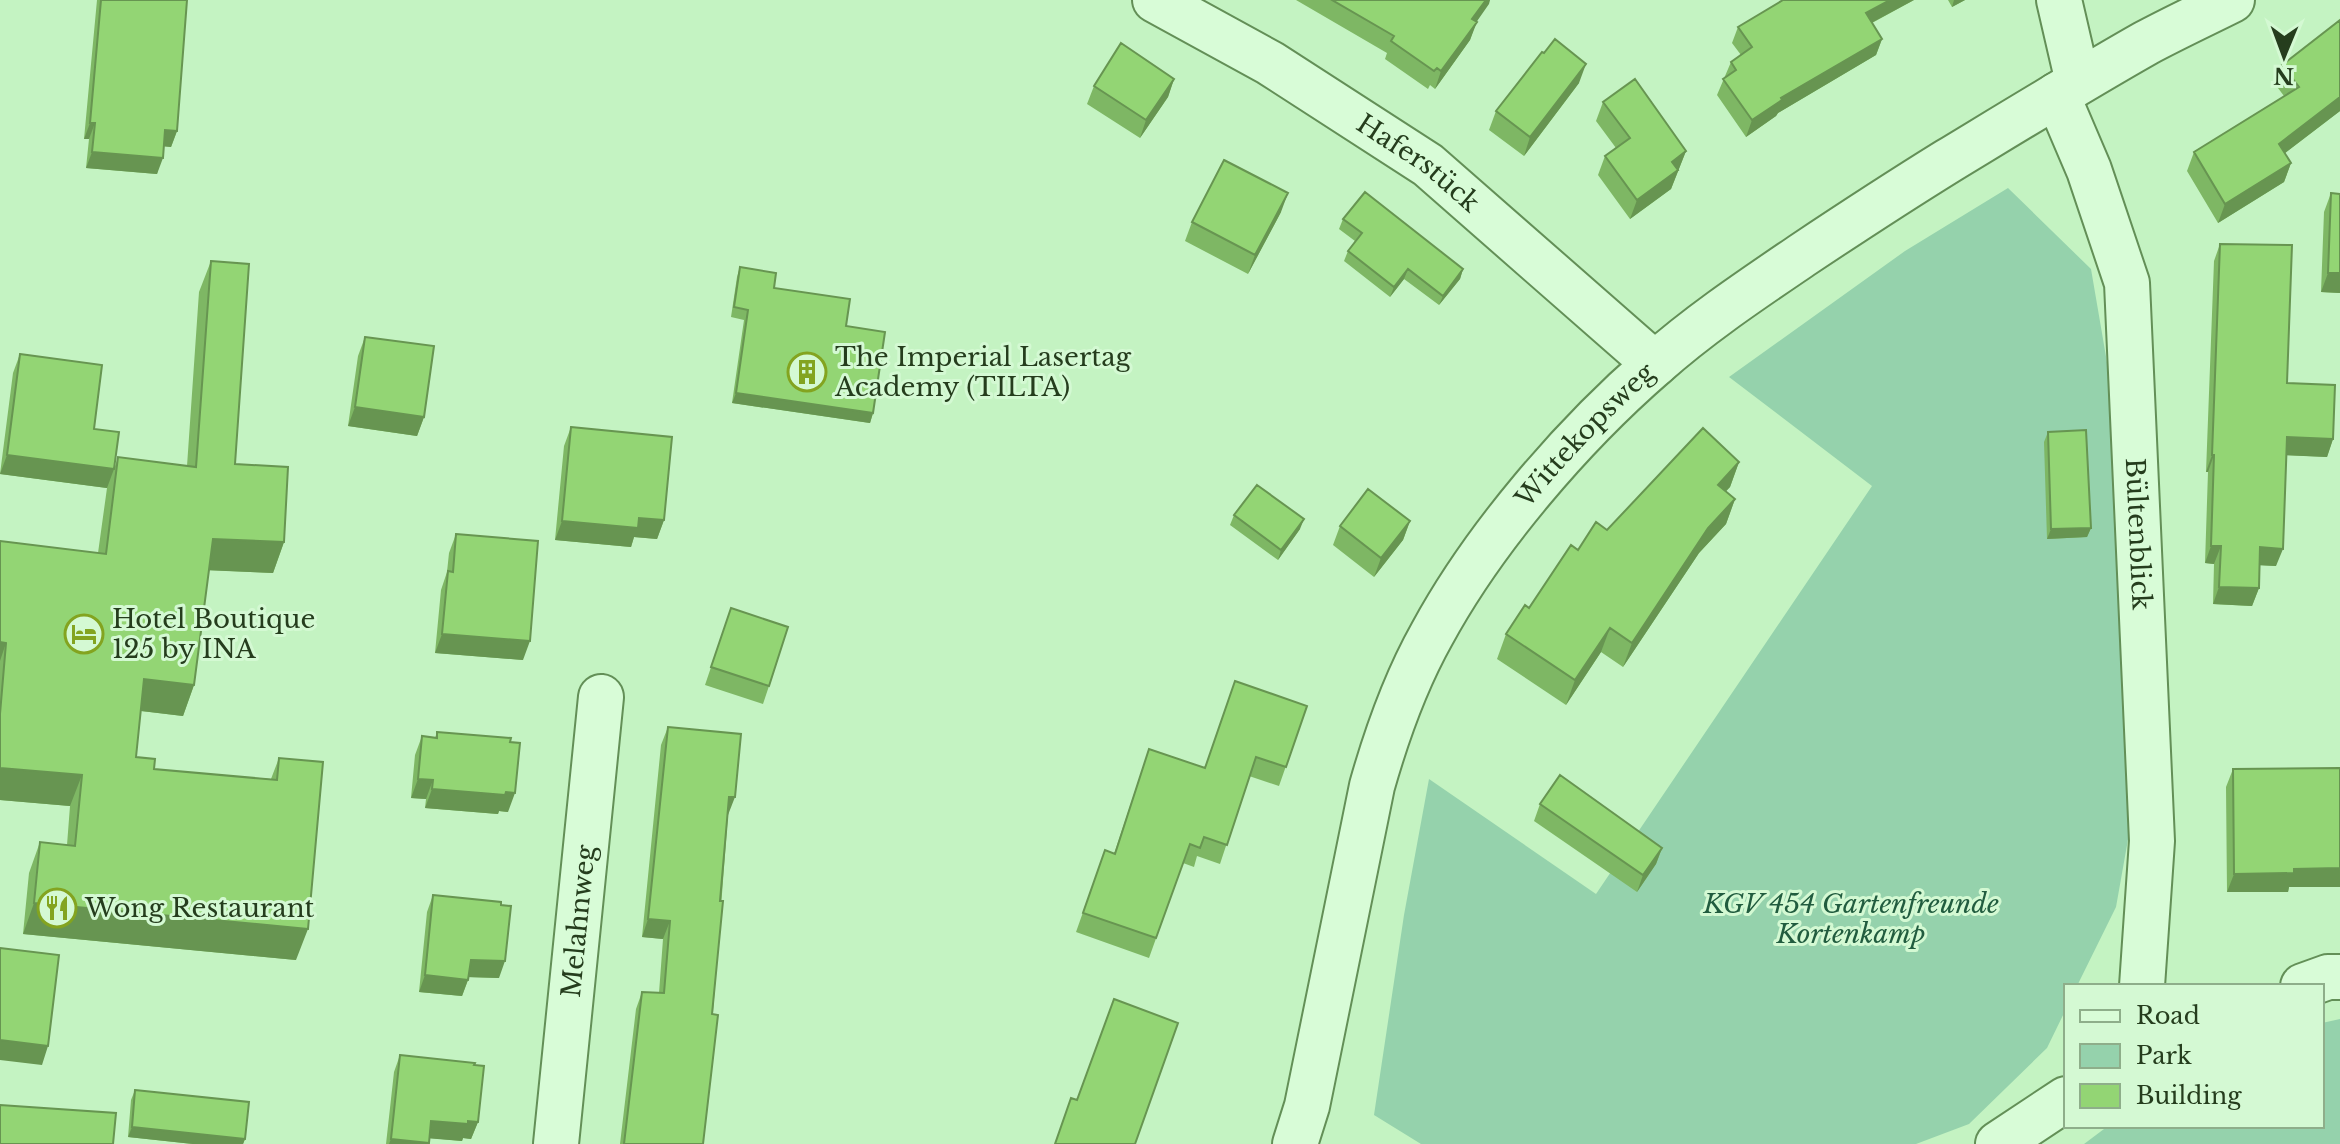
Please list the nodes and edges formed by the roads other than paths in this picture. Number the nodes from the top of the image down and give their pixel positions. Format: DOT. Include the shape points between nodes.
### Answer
graph roads {
  1 [pos="1155,0"];
  2 [pos="2059,0"];
  3 [pos="2232,0"];
  4 [pos="2068,89"];
  5 [pos="1655,364"];
  6 [pos="601,697"];
  7 [pos="2340,977"];
  8 [pos="2142,984"];
  9 [pos="2309,984"];
  10 [pos="2064,1100"];
  11 [pos="556,1144"];
  12 [pos="1295,1144"];
  13 [pos="1998,1144"];
  1 -- 5 [label="street, Haferstück" via="1270,63 1428,165"];
  2 -- 4 [label="street, Bültenblick"];
  3 -- 4 [label="street, Wittekopsweg"];
  4 -- 5 [label="street, Wittekopsweg" via="1886,199 1742,296"];
  4 -- 8 [label="street, Bültenblick" via="2127,283 2152,841"];
  5 -- 12 [label="street, Wittekopsweg" via="1568,449 1507,522 1438,623 1404,690 1372,786"];
  6 -- 11 [label="street, Melahnweg"];
  7 -- 9 [label="street"];
  10 -- 13 [label="street"];
}
